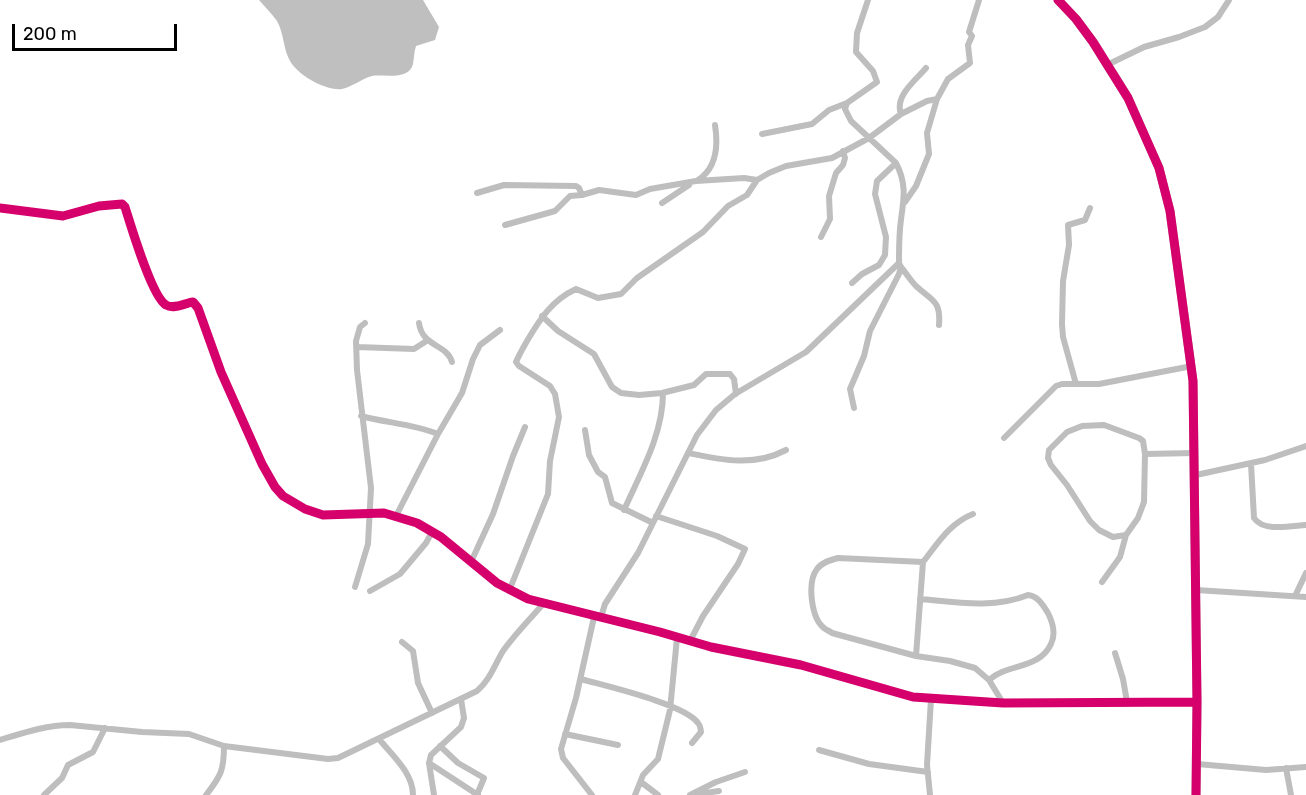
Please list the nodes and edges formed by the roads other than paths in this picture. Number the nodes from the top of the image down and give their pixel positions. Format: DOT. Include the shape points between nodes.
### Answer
graph roads {
  1 [pos="868,0"];
  2 [pos="979,0"];
  3 [pos="1058,0"];
  4 [pos="1229,0"];
  5 [pos="1109,64"];
  6 [pos="926,68"];
  7 [pos="937,99"];
  8 [pos="847,103"];
  9 [pos="901,114"];
  10 [pos="715,125"];
  11 [pos="762,134"];
  12 [pos="869,138"];
  13 [pos="843,151"];
  14 [pos="896,163"];
  15 [pos="757,180"];
  16 [pos="696,182"];
  17 [pos="477,194"];
  18 [pos="582,195"];
  19 [pos="905,202"];
  20 [pos="662,203"];
  21 [pos="0,208"];
  22 [pos="1090,208"];
  23 [pos="505,225"];
  24 [pos="821,237"];
  25 [pos="900,265"];
  26 [pos="852,283"];
  27 [pos="542,316"];
  28 [pos="365,323"];
  29 [pos="419,323"];
  30 [pos="939,325"];
  31 [pos="500,330"];
  32 [pos="428,340"];
  33 [pos="357,347"];
  34 [pos="452,362"];
  35 [pos="1192,366"];
  36 [pos="1076,384"];
  37 [pos="663,393"];
  38 [pos="736,394"];
  39 [pos="854,408"];
  40 [pos="361,416"];
  41 [pos="525,427"];
  42 [pos="585,430"];
  43 [pos="438,434"];
  44 [pos="1004,438"];
  45 [pos="1306,446"];
  46 [pos="786,450"];
  47 [pos="688,453"];
  48 [pos="1195,453"];
  49 [pos="1145,454"];
  50 [pos="1251,464"];
  51 [pos="1196,475"];
  52 [pos="624,510"];
  53 [pos="369,513"];
  54 [pos="973,514"];
  55 [pos="396,516"];
  56 [pos="654,520"];
  57 [pos="1306,525"];
  58 [pos="432,532"];
  59 [pos="1126,535"];
  60 [pos="471,562"];
  61 [pos="923,562"];
  62 [pos="1306,573"];
  63 [pos="1102,582"];
  64 [pos="356,587"];
  65 [pos="1196,590"];
  66 [pos="370,591"];
  67 [pos="509,591"];
  68 [pos="1295,596"];
  69 [pos="1306,597"];
  70 [pos="920,599"];
  71 [pos="544,603"];
  72 [pos="597,617"];
  73 [pos="677,638"];
  74 [pos="690,641"];
  75 [pos="402,642"];
  76 [pos="1115,653"];
  77 [pos="916,656"];
  78 [pos="580,679"];
  79 [pos="989,680"];
  80 [pos="461,699"];
  81 [pos="931,699"];
  82 [pos="1127,702"];
  83 [pos="1197,702"];
  84 [pos="1003,703"];
  85 [pos="670,706"];
  86 [pos="432,713"];
  87 [pos="105,728"];
  88 [pos="565,734"];
  89 [pos="379,739"];
  90 [pos="0,740"];
  91 [pos="692,743"];
  92 [pos="618,745"];
  93 [pos="225,746"];
  94 [pos="440,746"];
  95 [pos="819,750"];
  96 [pos="429,763"];
  97 [pos="1197,764"];
  98 [pos="1306,767"];
  99 [pos="1286,768"];
  100 [pos="745,772"];
  101 [pos="928,772"];
  102 [pos="640,782"];
  103 [pos="716,782"];
  104 [pos="720,793"];
  105 [pos="44,795"];
  106 [pos="206,795"];
  107 [pos="413,795"];
  108 [pos="434,795"];
  109 [pos="477,795"];
  110 [pos="592,795"];
  111 [pos="635,795"];
  112 [pos="658,795"];
  113 [pos="691,795"];
  114 [pos="930,795"];
  115 [pos="1196,795"];
  116 [pos="1291,795"];
  1 -- 8 [label="street" via="856,33 856,52 873,71 877,82"];
  2 -- 7 [label="street" via="969,32 970,63 948,79"];
  3 -- 5 [label="street"];
  4 -- 5 [label="street" via="1218,17 1205,27 1144,46"];
  5 -- 35 [label="street" via="1136,113 1159,168 1170,211"];
  6 -- 9 [label="street" via="901,99"];
  7 -- 9 [label="street"];
  7 -- 19 [label="street" via="927,133 929,154"];
  8 -- 11 [label="street" via="829,110 812,124"];
  8 -- 12 [label="street" via="845,109 851,121"];
  9 -- 12 [label="street"];
  10 -- 16 [label="street" via="715,154 702,179"];
  12 -- 13 [label="street"];
  12 -- 14 [label="street"];
  13 -- 15 [label="street" via="827,160 786,166"];
  13 -- 24 [label="street" via="843,165 836,173 829,196 830,219"];
  14 -- 19 [label="street"];
  14 -- 26 [label="street" via="877,181 875,194 886,237 885,255 879,265"];
  15 -- 16 [label="street"];
  15 -- 27 [label="street" via="747,195 728,206 703,232 637,278 621,294 598,298 576,289 552,304"];
  16 -- 18 [label="street" via="636,195 599,190"];
  16 -- 20 [label="street"];
  17 -- 18 [label="street" via="504,185 525,185 576,186"];
  18 -- 23 [label="street" via="570,196 555,211"];
  19 -- 25 [label="street" via="900,227"];
  21 -- 53 [label="street" via="63,216 122,204 161,301 168,307 193,302 198,308 221,372 275,487 288,500 314,513"];
  22 -- 36 [label="street" via="1085,220 1068,225 1063,281 1062,337"];
  25 -- 30 [label="street" via="912,282 938,305"];
  25 -- 38 [label="street" via="806,352"];
  25 -- 39 [label="street" via="870,331 850,389"];
  27 -- 37 [label="street" via="594,354 612,387 621,393"];
  27 -- 67 [label="street" via="516,363 550,386 559,417 548,494"];
  28 -- 33 [label="street" via="357,333"];
  29 -- 32 [label="street"];
  31 -- 43 [label="street" via="480,345 462,393"];
  32 -- 33 [label="street" via="414,349"];
  32 -- 34 [label="street" via="448,354"];
  33 -- 40 [label="street"];
  35 -- 36 [label="street" via="1099,384"];
  35 -- 48 [label="street"];
  36 -- 44 [label="street" via="1056,386"];
  37 -- 38 [label="street" via="694,385 706,374 721,373 734,379"];
  37 -- 52 [label="street" via="655,439"];
  38 -- 47 [label="street" via="709,418"];
  40 -- 43 [label="street"];
  40 -- 53 [label="street" via="371,488"];
  41 -- 60 [label="street" via="494,514"];
  42 -- 52 [label="street" via="589,455 605,477 610,500"];
  43 -- 55 [label="street"];
  45 -- 50 [label="street"];
  46 -- 47 [label="street" via="768,458 741,462"];
  47 -- 56 [label="street"];
  48 -- 49 [label="street"];
  48 -- 51 [label="street"];
  49 -- 59 [label="street" via="1144,502"];
  49 -- 59 [label="street" via="1139,438 1104,426 1076,427 1049,450 1051,465 1090,521 1113,537"];
  50 -- 51 [label="street"];
  50 -- 57 [label="street" via="1257,523"];
  51 -- 65 [label="street"];
  52 -- 56 [label="street"];
  53 -- 55 [label="street"];
  53 -- 64 [label="street" via="367,552"];
  54 -- 61 [label="street" via="951,527"];
  55 -- 58 [label="street"];
  56 -- 72 [label="street"];
  56 -- 74 [label="street" via="717,536 745,549"];
  58 -- 60 [label="street"];
  58 -- 66 [label="street" via="400,574"];
  59 -- 63 [label="street" via="1120,557"];
  60 -- 67 [label="street"];
  61 -- 70 [label="street"];
  61 -- 77 [label="street" via="838,558 817,569 812,588 813,605 822,627"];
  62 -- 68 [label="street"];
  65 -- 68 [label="street"];
  65 -- 83 [label="street"];
  67 -- 71 [label="street"];
  68 -- 69 [label="street"];
  70 -- 77 [label="street"];
  70 -- 79 [label="street" via="994,603 1012,602 1028,595 1045,607 1054,638 1045,655"];
  71 -- 72 [label="street"];
  71 -- 80 [label="street" via="514,636 486,684"];
  72 -- 73 [label="street"];
  72 -- 78 [label="street"];
  73 -- 74 [label="street"];
  73 -- 85 [label="street"];
  74 -- 81 [label="street"];
  75 -- 86 [label="street" via="413,651 418,683"];
  76 -- 82 [label="street"];
  77 -- 79 [label="street" via="975,668"];
  78 -- 85 [label="street"];
  78 -- 88 [label="street"];
  79 -- 84 [label="street"];
  80 -- 86 [label="street"];
  80 -- 94 [label="street" via="463,723"];
  81 -- 84 [label="street"];
  81 -- 101 [label="street"];
  82 -- 83 [label="street"];
  82 -- 84 [label="street"];
  83 -- 97 [label="street"];
  85 -- 91 [label="street" via="699,723 701,732"];
  85 -- 102 [label="street" via="658,759"];
  86 -- 89 [label="street"];
  87 -- 90 [label="street" via="59,725"];
  87 -- 93 [label="street" via="189,734"];
  87 -- 105 [label="street" via="93,752 68,765 62,778"];
  88 -- 92 [label="street"];
  88 -- 110 [label="street" via="563,758"];
  89 -- 93 [label="street" via="328,759"];
  89 -- 107 [label="street" via="404,770"];
  93 -- 106 [label="street" via="224,767"];
  94 -- 96 [label="street"];
  94 -- 109 [label="street" via="465,768 484,778"];
  95 -- 101 [label="street" via="869,764"];
  96 -- 108 [label="street"];
  96 -- 109 [label="street"];
  97 -- 99 [label="street"];
  97 -- 115 [label="street"];
  98 -- 99 [label="street"];
  99 -- 116 [label="street"];
  100 -- 103 [label="street"];
  101 -- 114 [label="street"];
  102 -- 111 [label="street"];
  102 -- 112 [label="street"];
  103 -- 104 [label="street"];
  103 -- 113 [label="street"];
  104 -- 113 [label="street"];
}
